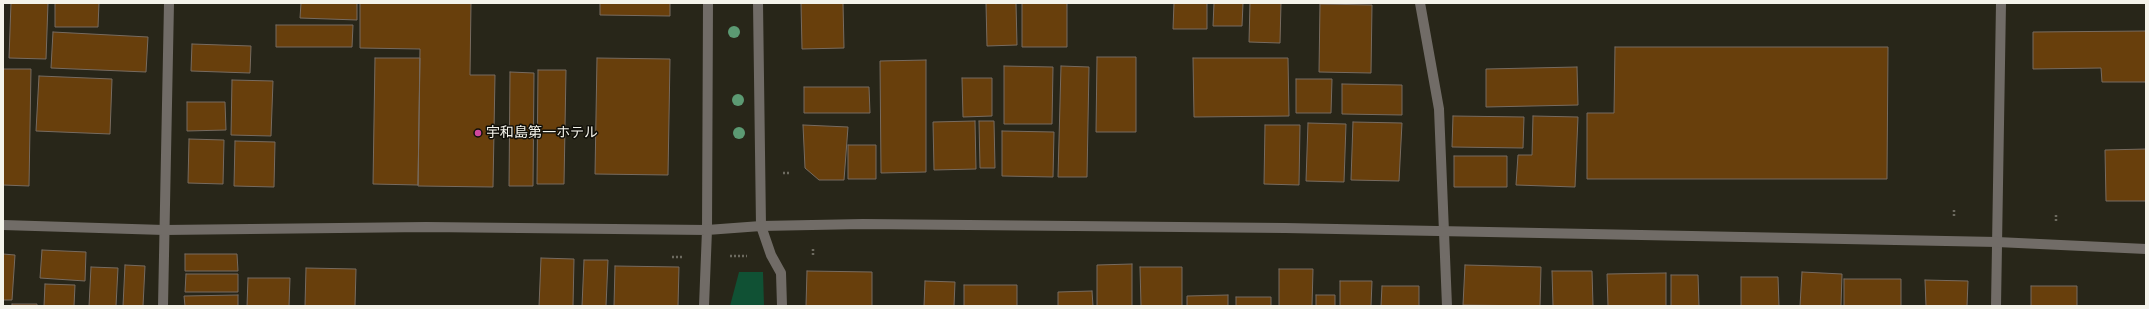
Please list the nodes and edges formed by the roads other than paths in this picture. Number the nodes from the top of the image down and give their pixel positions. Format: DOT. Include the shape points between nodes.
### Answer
graph roads {
  1 [pos="169,3"];
  2 [pos="708,3"];
  3 [pos="758,3"];
  4 [pos="1420,3"];
  5 [pos="2001,3"];
  6 [pos="3,225"];
  7 [pos="761,226"];
  8 [pos="164,230"];
  9 [pos="707,230"];
  10 [pos="1445,231"];
  11 [pos="1998,242"];
  12 [pos="2146,249"];
  13 [pos="163,306"];
  14 [pos="704,306"];
  15 [pos="782,306"];
  16 [pos="1447,306"];
  17 [pos="1996,306"];
  1 -- 8 [label="street"];
  2 -- 9 [label="street"];
  3 -- 7 [label="street"];
  4 -- 10 [label="street" via="1439,109"];
  5 -- 11 [label="street"];
  6 -- 8 [label="street"];
  7 -- 9 [label="street"];
  7 -- 10 [label="street" via="863,224"];
  7 -- 15 [label="street" via="771,255 782,273"];
  8 -- 9 [label="street" via="426,227"];
  8 -- 13 [label="street"];
  9 -- 14 [label="street"];
  10 -- 11 [label="street"];
  10 -- 16 [label="street"];
  11 -- 12 [label="street"];
  11 -- 17 [label="street"];
}
